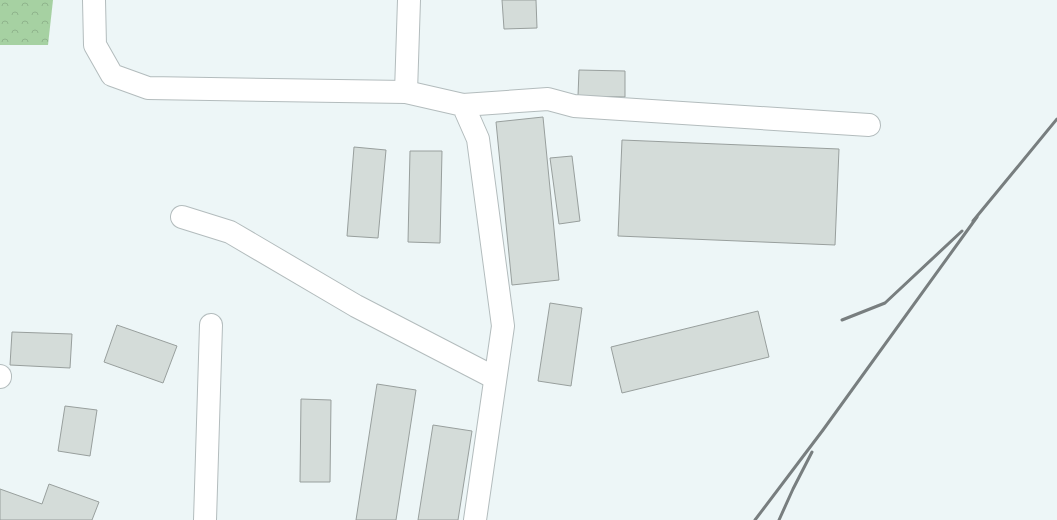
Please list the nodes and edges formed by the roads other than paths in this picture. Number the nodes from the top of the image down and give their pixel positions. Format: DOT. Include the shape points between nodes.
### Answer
graph roads {
  1 [pos="94,0"];
  2 [pos="409,0"];
  3 [pos="406,92"];
  4 [pos="463,105"];
  5 [pos="869,125"];
  6 [pos="182,217"];
  7 [pos="211,325"];
  8 [pos="495,378"];
  9 [pos="205,520"];
  10 [pos="475,520"];
  1 -- 3 [label="street" via="95,45 112,75 148,88"];
  2 -- 3 [label="street"];
  3 -- 4 [label="street"];
  4 -- 5 [label="street" via="548,99 574,106"];
  4 -- 8 [label="street" via="478,139 503,326"];
  6 -- 8 [label="street" via="230,232 356,306"];
  7 -- 9 [label="street"];
  8 -- 10 [label="street"];
}
